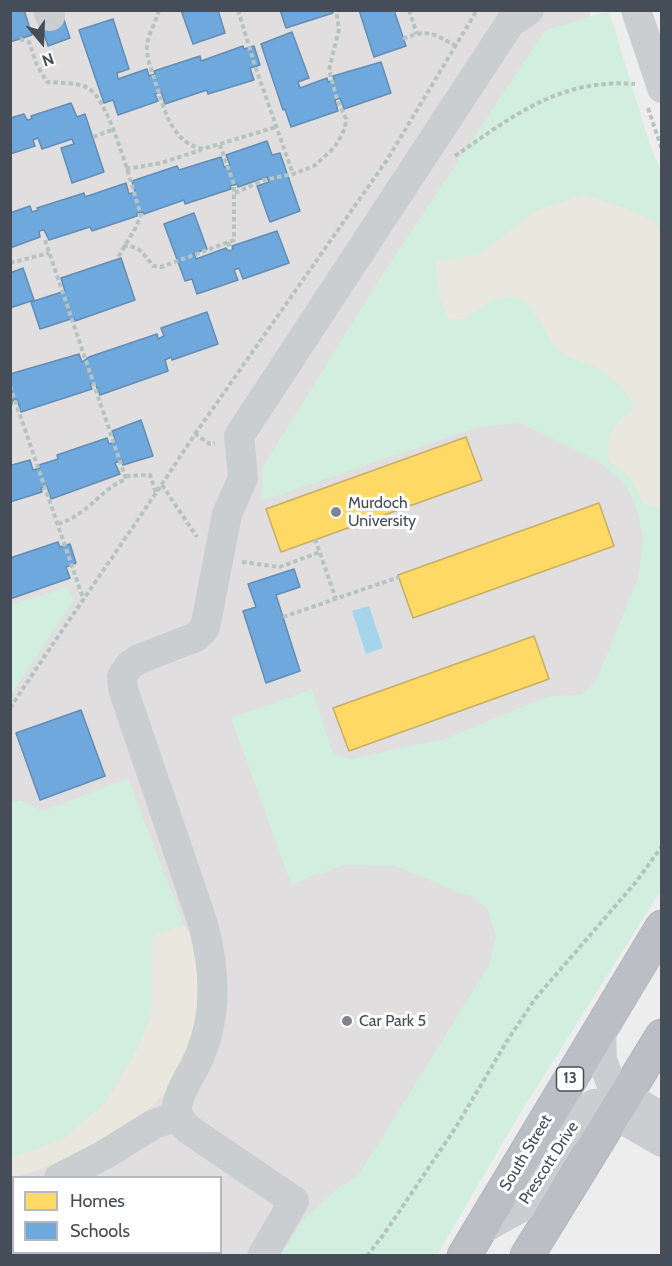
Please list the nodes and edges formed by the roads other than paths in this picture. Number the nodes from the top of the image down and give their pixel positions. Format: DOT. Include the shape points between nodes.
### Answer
graph roads {
  1 [pos="529,10"];
  2 [pos="636,10"];
  3 [pos="651,87"];
  4 [pos="662,927"];
  5 [pos="601,1027"];
  6 [pos="662,1036"];
  7 [pos="619,1103"];
  8 [pos="179,1116"];
  9 [pos="656,1131"];
  10 [pos="596,1142"];
  11 [pos="63,1176"];
  12 [pos="471,1243"];
  13 [pos="261,1256"];
  14 [pos="527,1256"];
  1 -- 8 [label="street" via="510,23 239,436 243,478 227,514 205,628 196,638 139,659 122,676 212,959 210,1023 201,1054 179,1101"];
  2 -- 3 [label="street"];
  4 -- 5 [label="highway, South Street / 13"];
  5 -- 7 [label="street" via="602,1060"];
  5 -- 12 [label="highway, South Street / 13"];
  6 -- 7 [label="highway"];
  7 -- 9 [label="street, Prescott Drive" via="641,1105"];
  7 -- 10 [label="highway"];
  7 -- 12 [label="street, Prescott Drive" via="594,1104 580,1116 560,1140 520,1208"];
  8 -- 11 [label="street" via="154,1124"];
  8 -- 13 [label="street" via="193,1133 294,1201"];
  9 -- 10 [label="street, Prescott Drive"];
  10 -- 14 [label="highway"];
}
